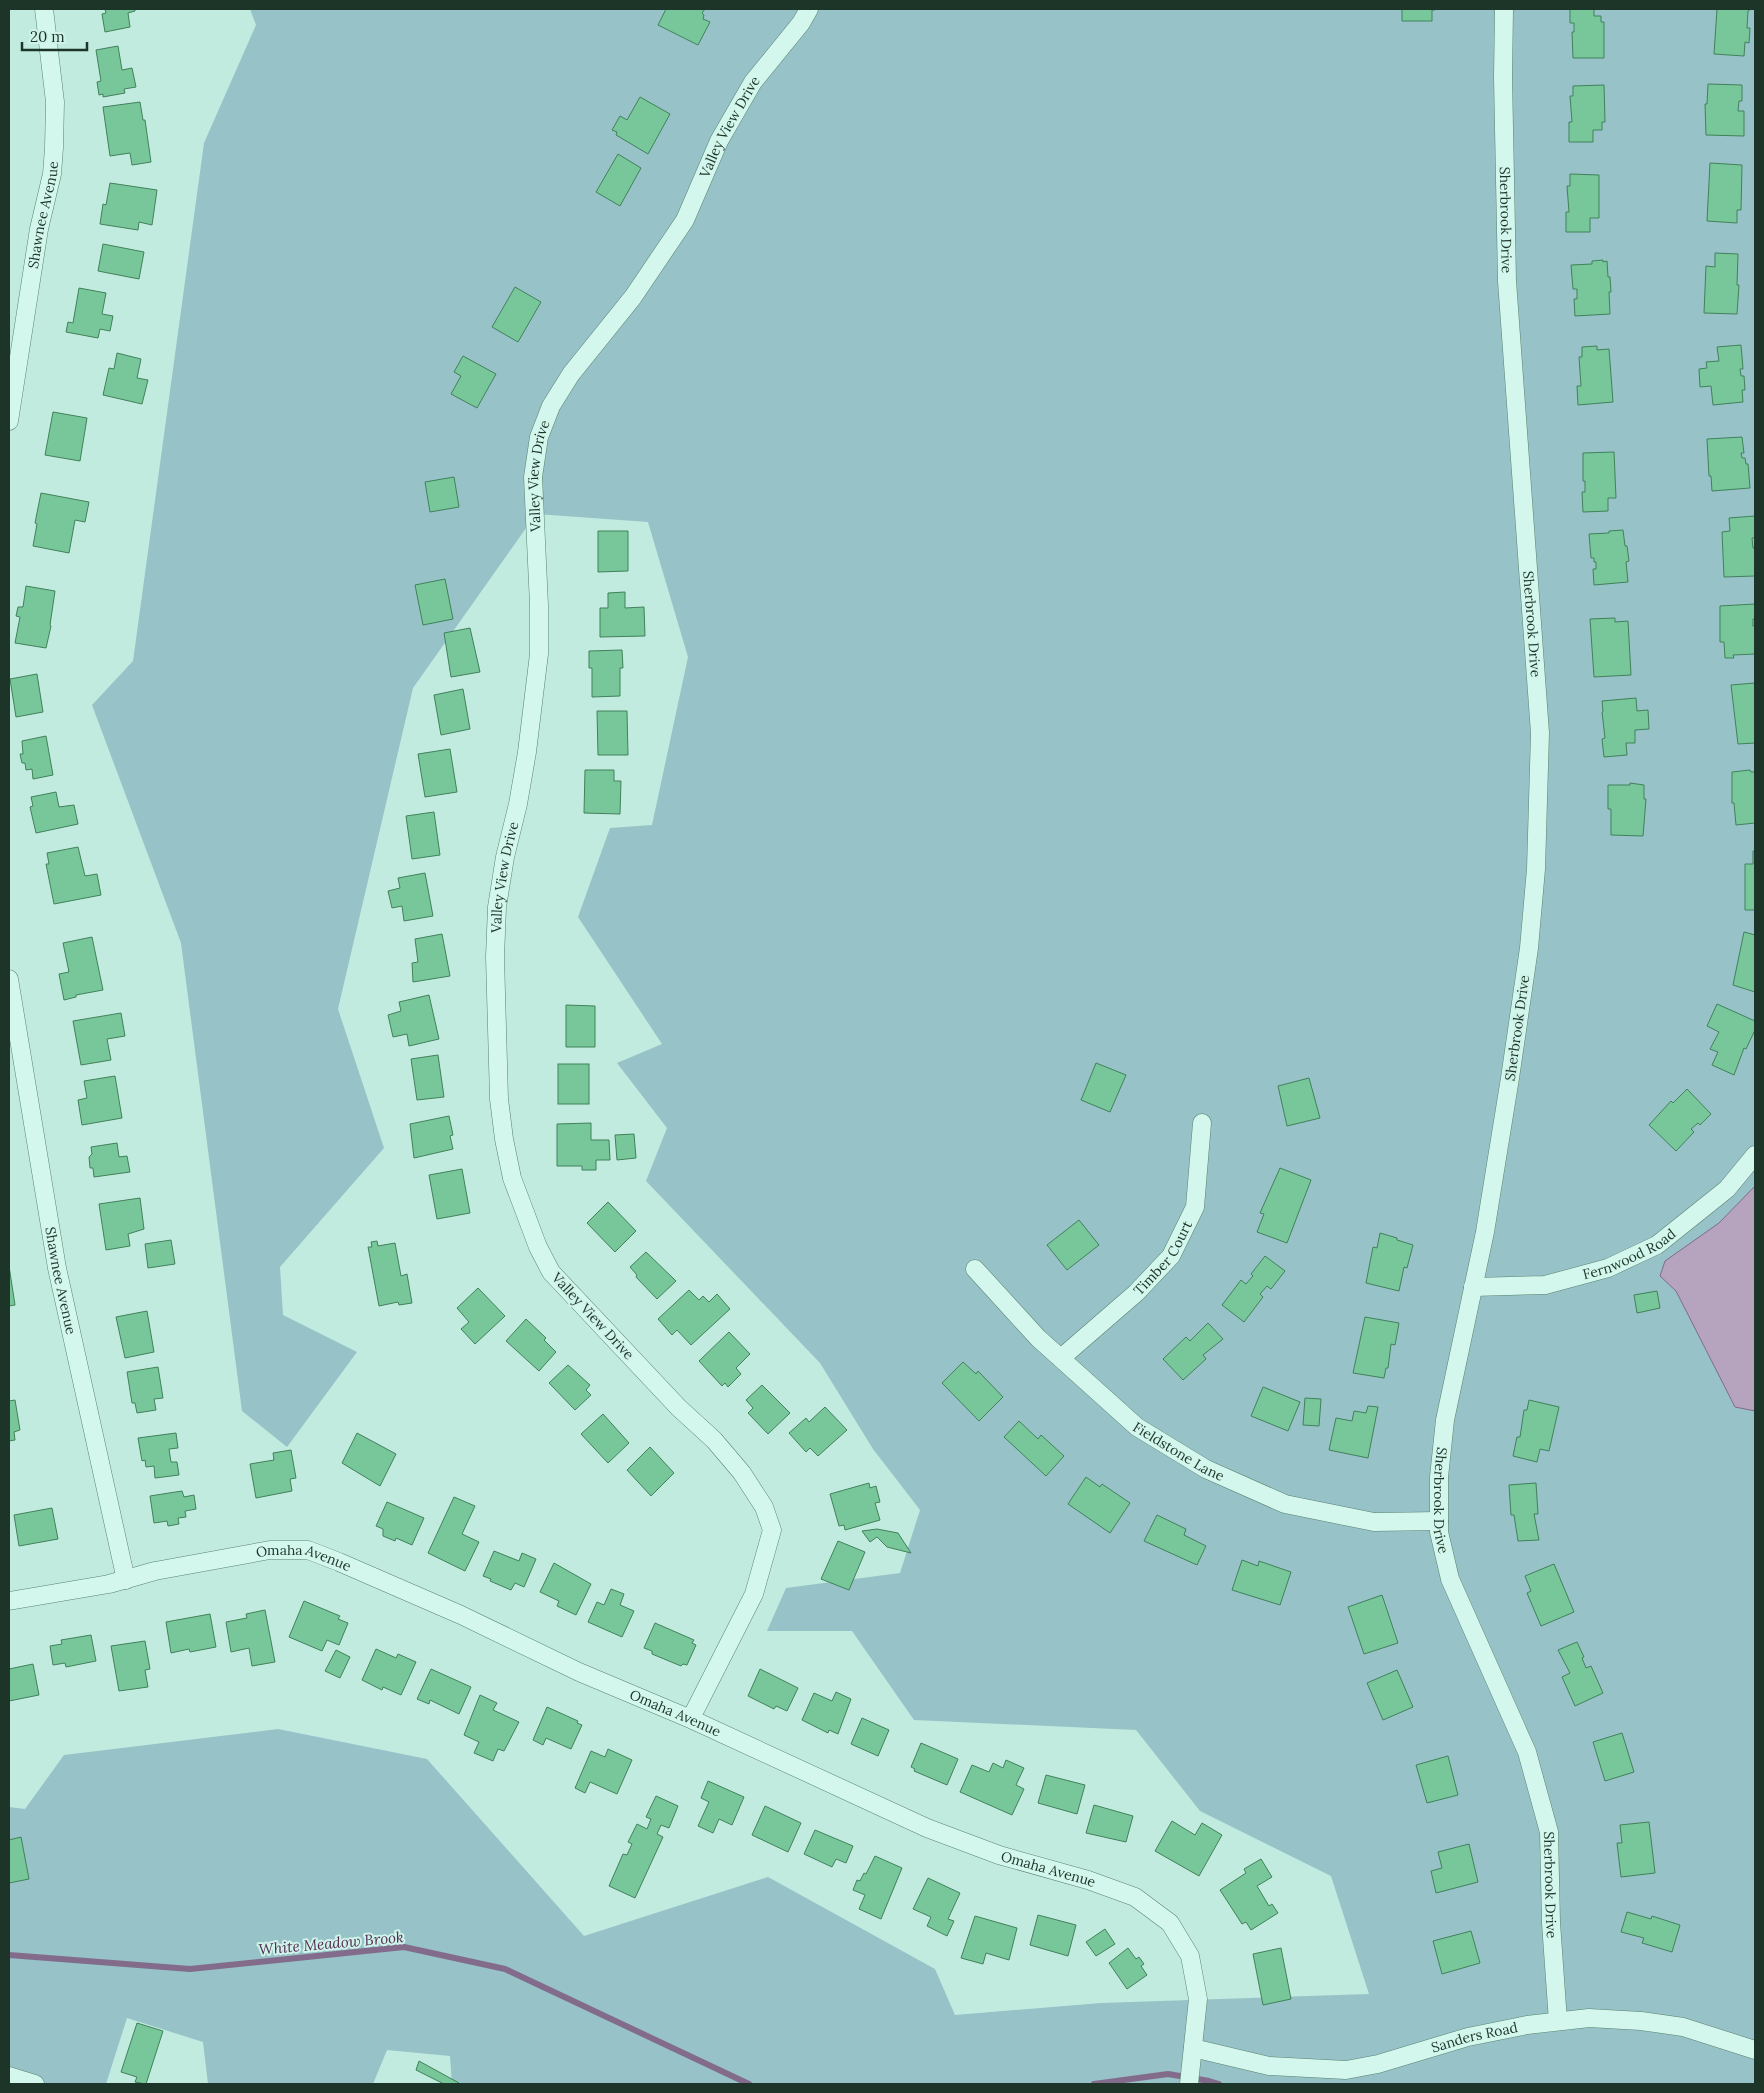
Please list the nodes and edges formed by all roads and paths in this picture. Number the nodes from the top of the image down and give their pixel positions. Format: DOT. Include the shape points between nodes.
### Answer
graph roads {
  1 [pos="44,9"];
  2 [pos="809,9"];
  3 [pos="1504,9"];
  4 [pos="9,421"];
  5 [pos="9,979"];
  6 [pos="1202,1123"];
  7 [pos="1755,1155"];
  8 [pos="975,1269"];
  9 [pos="1473,1287"];
  10 [pos="1061,1358"];
  11 [pos="1439,1521"];
  12 [pos="126,1580"];
  13 [pos="9,1600"];
  14 [pos="693,1720"];
  15 [pos="1558,2022"];
  16 [pos="1755,2050"];
  17 [pos="1193,2055"];
  18 [pos="9,2076"];
  19 [pos="35,2084"];
  20 [pos="1188,2084"];
  1 -- 4 [label="street, Shawnee Avenue" via="55,102 52,174 39,229"];
  2 -- 14 [label="street, Valley View Drive" via="753,82 719,141 685,220 633,297 571,374 551,406 539,436 533,477 539,654 527,752 498,907 495,957 499,1098 512,1178 538,1247 551,1272 742,1473 764,1507 772,1530 754,1594 693,1714"];
  3 -- 9 [label="street, Sherbrook Drive" via="1507,281 1540,733 1536,869 1529,948 1485,1232"];
  5 -- 12 [label="street, Shawnee Avenue" via="57,1268"];
  6 -- 10 [label="street, Timber Court" via="1195,1207 1171,1256 1136,1293"];
  7 -- 9 [label="street, Fernwood Road" via="1727,1189 1657,1245 1608,1268 1545,1285"];
  8 -- 10 [label="street, Fieldstone Lane" via="1038,1338"];
  9 -- 11 [label="street, Sherbrook Drive" via="1444,1420"];
  10 -- 11 [label="street, Fieldstone Lane" via="1137,1427 1206,1469 1285,1504 1374,1522"];
  11 -- 15 [label="street, Sherbrook Drive" via="1450,1579 1527,1752 1549,1832"];
  12 -- 13 [label="street, Omaha Avenue"];
  12 -- 14 [label="street, Omaha Avenue" via="156,1571 270,1550 308,1550"];
  14 -- 17 [label="street, Omaha Avenue" via="927,1828 999,1855 1135,1897 1170,1923 1190,1956 1198,1999"];
  15 -- 16 [label="street, Sanders Road" via="1589,2018 1658,2023 1683,2027"];
  15 -- 17 [label="street, Sanders Road" via="1468,2038 1346,2070 1268,2066"];
  17 -- 20 [label="street, Omaha Avenue"];
  18 -- 19 [label="street"];
}
